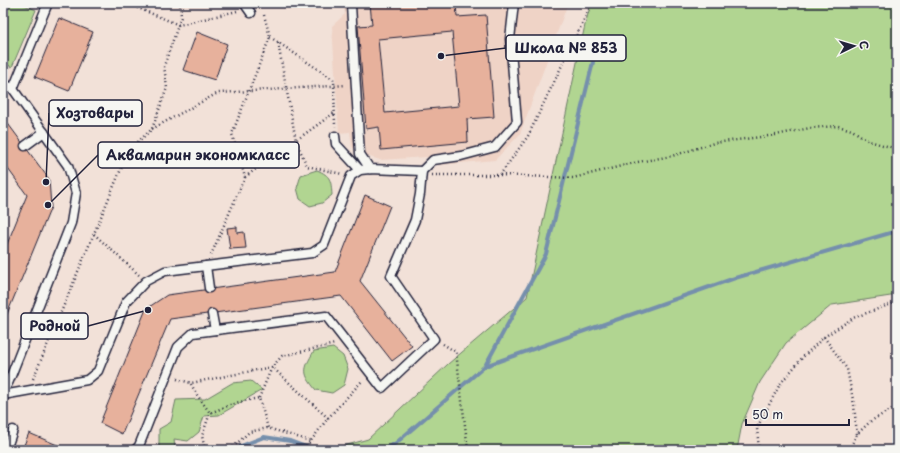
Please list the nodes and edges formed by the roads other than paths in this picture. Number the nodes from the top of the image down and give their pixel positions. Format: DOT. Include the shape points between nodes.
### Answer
graph roads {
  1 [pos="48,3"];
  2 [pos="353,3"];
  3 [pos="514,3"];
  4 [pos="3,83"];
  5 [pos="14,89"];
  6 [pos="44,132"];
  7 [pos="336,136"];
  8 [pos="25,146"];
  9 [pos="370,168"];
  10 [pos="360,170"];
  11 [pos="422,171"];
  12 [pos="206,266"];
  13 [pos="209,288"];
  14 [pos="212,314"];
  15 [pos="215,330"];
  16 [pos="3,393"];
  17 [pos="14,430"];
  18 [pos="6,450"];
  19 [pos="135,450"];
  1 -- 5 [label="lane"];
  2 -- 9 [label="lane" via="351,5 360,154"];
  3 -- 11 [label="lane" via="510,39 517,122 495,147 433,160"];
  4 -- 5 [label="lane"];
  5 -- 6 [label="lane"];
  6 -- 8 [label="lane"];
  6 -- 16 [label="lane" via="68,166 76,193 72,223"];
  7 -- 10 [label="lane" via="336,144"];
  9 -- 10 [label="lane"];
  9 -- 11 [label="lane"];
  10 -- 12 [label="lane" via="351,176 324,245 312,253"];
  11 -- 15 [label="lane" via="415,220 391,276 434,339 382,388 326,316"];
  12 -- 13 [label="lane"];
  12 -- 16 [label="lane" via="165,271 146,281 126,302 98,371 87,380"];
  14 -- 15 [label="lane"];
  15 -- 19 [label="lane" via="192,333 178,347 139,446"];
  17 -- 18 [label="lane"];
}
